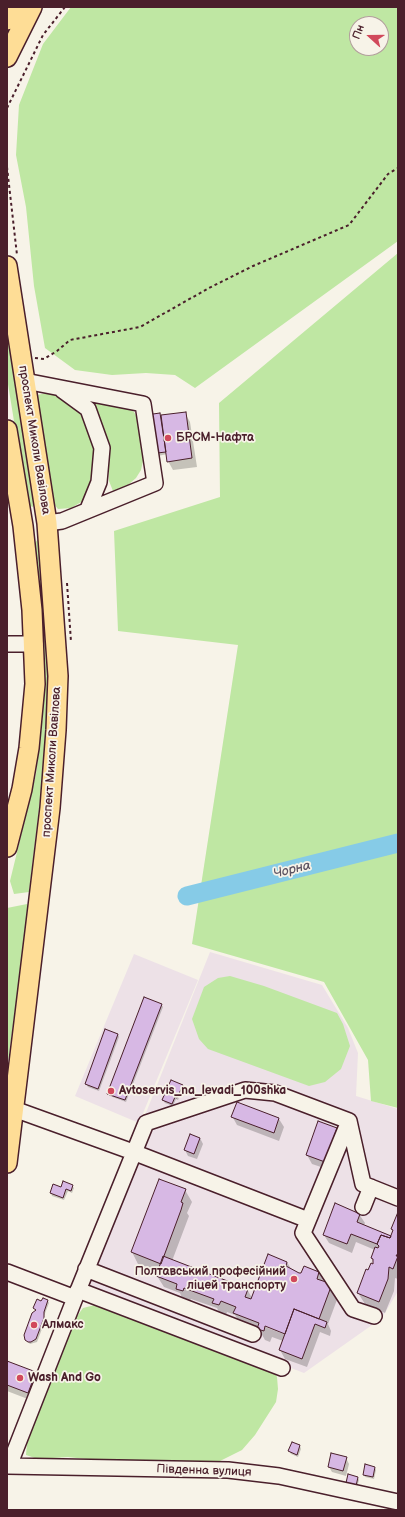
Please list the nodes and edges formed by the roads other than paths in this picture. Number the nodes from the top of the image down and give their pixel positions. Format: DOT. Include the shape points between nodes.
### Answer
graph roads {
  1 [pos="25,7"];
  2 [pos="32,7"];
  3 [pos="7,20"];
  4 [pos="7,57"];
  5 [pos="7,266"];
  6 [pos="25,381"];
  7 [pos="59,388"];
  8 [pos="7,430"];
  9 [pos="88,509"];
  10 [pos="47,523"];
  11 [pos="23,526"];
  12 [pos="7,644"];
  13 [pos="35,644"];
  14 [pos="7,847"];
  15 [pos="14,1109"];
  16 [pos="349,1121"];
  17 [pos="133,1152"];
  18 [pos="7,1164"];
  19 [pos="371,1187"];
  20 [pos="398,1198"];
  21 [pos="363,1207"];
  22 [pos="308,1220"];
  23 [pos="86,1269"];
  24 [pos="7,1272"];
  25 [pos="77,1294"];
  26 [pos="374,1316"];
  27 [pos="253,1334"];
  28 [pos="282,1368"];
  29 [pos="8,1466"];
  30 [pos="398,1502"];
  1 -- 3 [label="main road"];
  2 -- 4 [label="main road"];
  5 -- 6 [label="main road, проспект Миколи Вавілова"];
  6 -- 7 [label="street"];
  6 -- 10 [label="main road, проспект Миколи Вавілова"];
  7 -- 9 [label="street" via="88,409 102,448 99,482"];
  7 -- 9 [label="street" via="143,404 155,483"];
  8 -- 11 [label="main road, проспект Миколи Вавілова"];
  9 -- 10 [label="street" via="62,521"];
  10 -- 11 [label="main road"];
  10 -- 15 [label="main road, проспект Миколи Вавілова" via="58,660 56,730 50,808"];
  11 -- 13 [label="main road, проспект Миколи Вавілова"];
  12 -- 13 [label="street"];
  13 -- 14 [label="main road, проспект Миколи Вавілова" via="35,684 29,748 22,789"];
  15 -- 17 [label="street"];
  15 -- 18 [label="main road, проспект Миколи Вавілова"];
  16 -- 17 [label="street" via="274,1093 245,1090 146,1123"];
  16 -- 19 [label="street" via="362,1184"];
  16 -- 22 [label="street"];
  17 -- 22 [label="street"];
  17 -- 23 [label="street"];
  19 -- 20 [label="street"];
  19 -- 21 [label="street"];
  22 -- 26 [label="street" via="303,1233 353,1308"];
  23 -- 25 [label="street"];
  23 -- 27 [label="street"];
  24 -- 25 [label="street"];
  25 -- 28 [label="street"];
  25 -- 29 [label="street"];
  29 -- 30 [label="street, Південна вулиця" via="228,1470 286,1477"];
}
